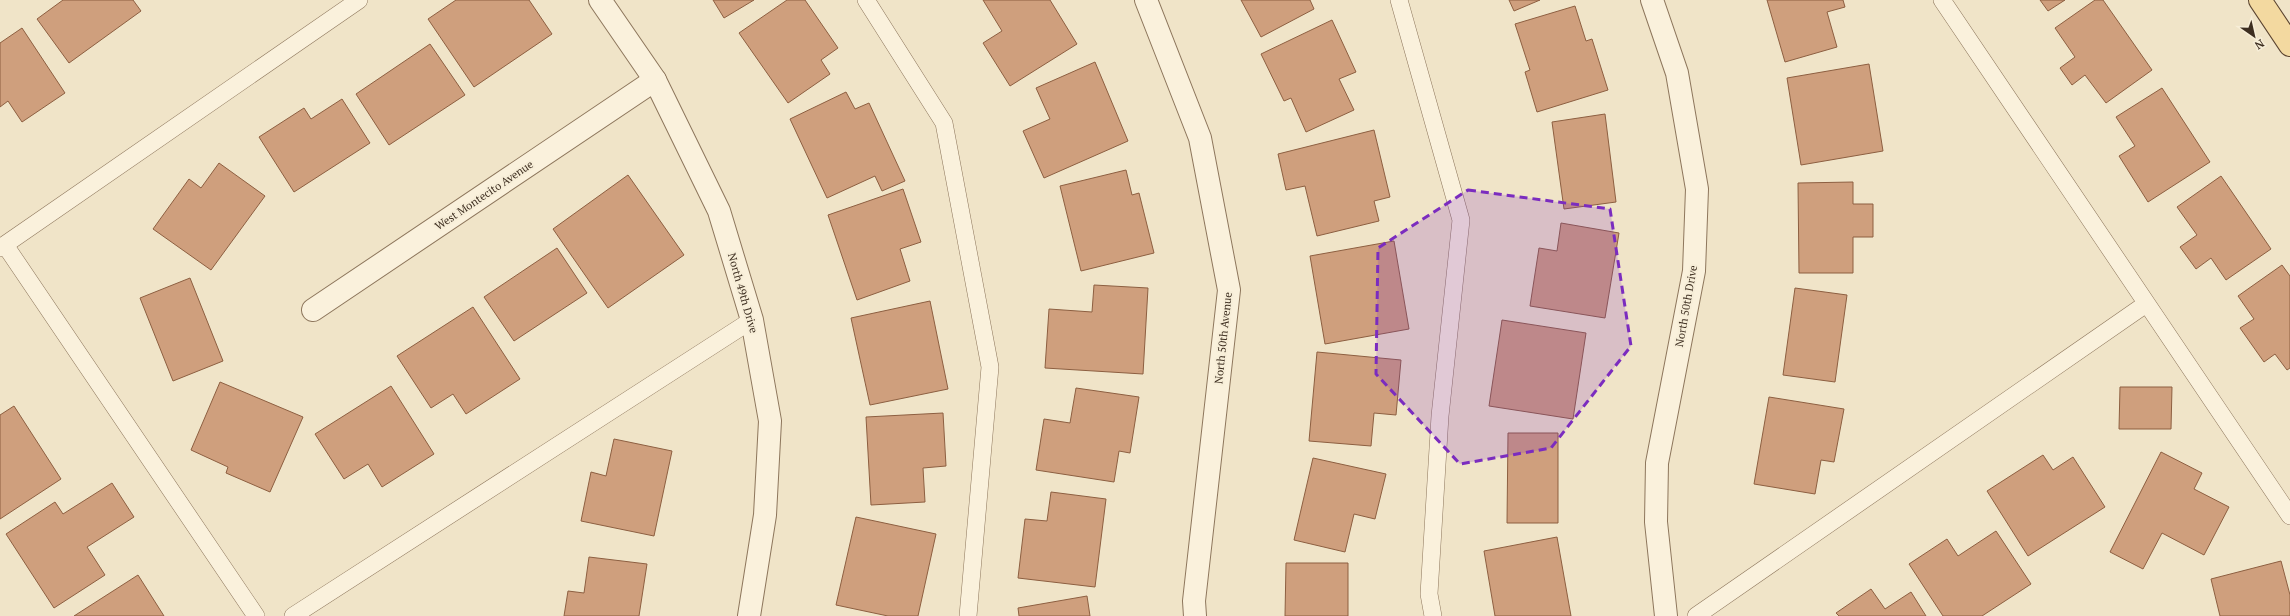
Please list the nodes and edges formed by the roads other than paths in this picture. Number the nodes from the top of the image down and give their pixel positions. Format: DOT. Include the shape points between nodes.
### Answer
graph roads {
  1 [pos="359,0"];
  2 [pos="600,0"];
  3 [pos="866,0"];
  4 [pos="1146,0"];
  5 [pos="1398,0"];
  6 [pos="1652,0"];
  7 [pos="1942,0"];
  8 [pos="2260,0"];
  9 [pos="2290,45"];
  10 [pos="655,80"];
  11 [pos="3,246"];
  12 [pos="2146,304"];
  13 [pos="313,310"];
  14 [pos="752,320"];
  15 [pos="2290,516"];
  16 [pos="256,616"];
  17 [pos="293,616"];
  18 [pos="749,616"];
  19 [pos="968,616"];
  20 [pos="1195,616"];
  21 [pos="1433,616"];
  22 [pos="1666,616"];
  23 [pos="1696,616"];
  1 -- 11 [label="lane"];
  2 -- 10 [label="street, North 49th Drive"];
  3 -- 19 [label="lane" via="944,123 990,367"];
  4 -- 20 [label="street, North 50th Avenue" via="1200,138 1229,290 1194,601"];
  5 -- 21 [label="lane" via="1461,220 1440,416 1429,594"];
  6 -- 22 [label="street, North 50th Drive" via="1676,72 1697,189 1694,271 1657,463 1656,522"];
  7 -- 12 [label="lane"];
  8 -- 9 [label="main road"];
  10 -- 13 [label="street, West Montecito Avenue"];
  10 -- 14 [label="street, North 49th Drive" via="719,211"];
  11 -- 16 [label="lane"];
  12 -- 15 [label="lane"];
  12 -- 23 [label="lane"];
  14 -- 17 [label="lane"];
  14 -- 18 [label="street, North 49th Drive" via="770,421 765,515"];
}
